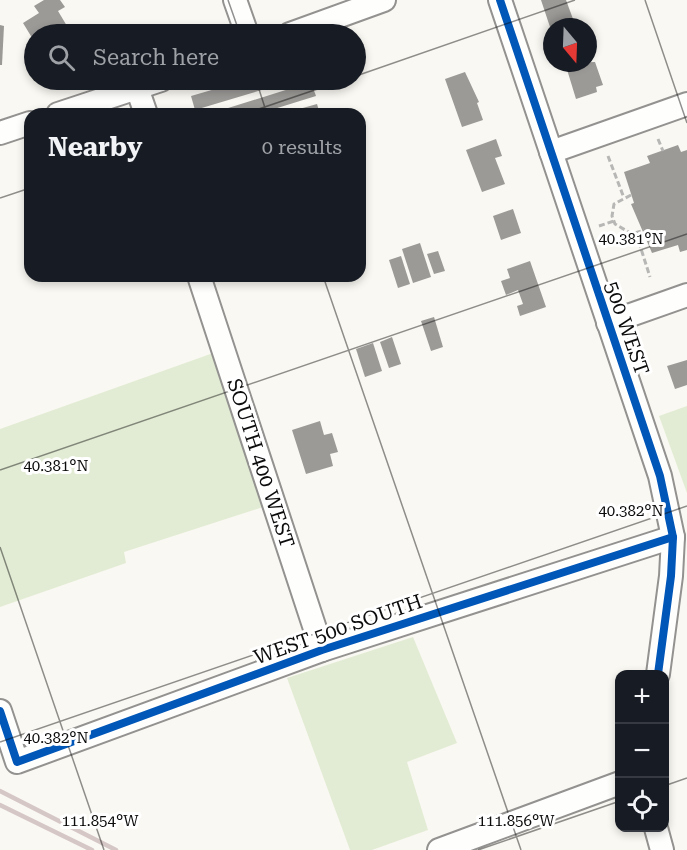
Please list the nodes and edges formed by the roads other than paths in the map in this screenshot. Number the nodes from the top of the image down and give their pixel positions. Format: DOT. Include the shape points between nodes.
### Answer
graph roads {
  1 [pos="235,0"];
  2 [pos="384,0"];
  3 [pos="500,0"];
  4 [pos="243,24"];
  5 [pos="318,24"];
  6 [pos="131,90"];
  7 [pos="138,90"];
  8 [pos="687,104"];
  9 [pos="76,108"];
  10 [pos="144,108"];
  11 [pos="24,125"];
  12 [pos="0,133"];
  13 [pos="551,152"];
  14 [pos="201,282"];
  15 [pos="687,295"];
  16 [pos="608,323"];
  17 [pos="673,537"];
  18 [pos="322,650"];
  19 [pos="659,670"];
  20 [pos="0,711"];
  21 [pos="615,785"];
  22 [pos="657,832"];
  23 [pos="439,850"];
  24 [pos="662,850"];
  1 -- 4 [label="street"];
  2 -- 5 [label="street"];
  3 -- 13 [label="street, 500 WEST"];
  6 -- 9 [label="street"];
  7 -- 10 [label="street"];
  8 -- 13 [label="street"];
  11 -- 12 [label="street"];
  13 -- 16 [label="street, 500 WEST"];
  14 -- 18 [label="street, SOUTH 400 WEST"];
  15 -- 16 [label="street"];
  16 -- 17 [label="street, 500 WEST" via="660,476"];
  17 -- 18 [label="street, WEST 500 SOUTH"];
  17 -- 19 [label="street, 500 WEST"];
  18 -- 20 [label="street, WEST 500 SOUTH" via="17,762"];
  21 -- 23 [label="street"];
  22 -- 24 [label="street"];
}
